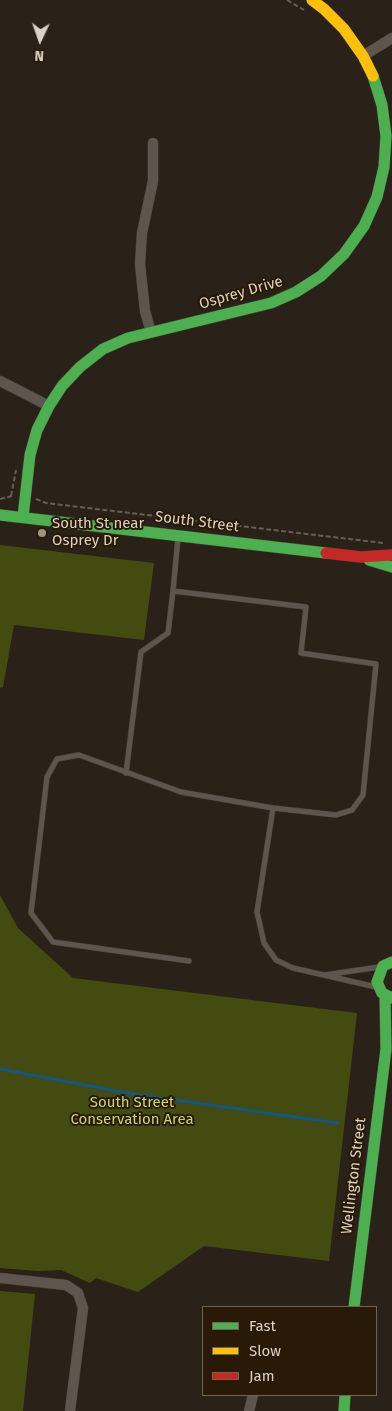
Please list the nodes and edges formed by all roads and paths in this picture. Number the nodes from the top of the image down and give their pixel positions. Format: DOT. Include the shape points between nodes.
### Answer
graph roads {
  1 [pos="287,0"];
  2 [pos="312,0"];
  3 [pos="309,13"];
  4 [pos="392,38"];
  5 [pos="363,56"];
  6 [pos="153,143"];
  7 [pos="151,332"];
  8 [pos="0,381"];
  9 [pos="49,406"];
  10 [pos="14,497"];
  11 [pos="0,499"];
  12 [pos="34,499"];
  13 [pos="0,514"];
  14 [pos="23,517"];
  15 [pos="179,535"];
  16 [pos="387,543"];
  17 [pos="392,555"];
  18 [pos="361,557"];
  19 [pos="392,568"];
  20 [pos="173,591"];
  21 [pos="126,772"];
  22 [pos="273,808"];
  23 [pos="189,960"];
  24 [pos="389,961"];
  25 [pos="322,975"];
  26 [pos="385,993"];
  27 [pos="392,1029"];
  28 [pos="386,1049"];
  29 [pos="0,1278"];
  30 [pos="354,1306"];
  31 [pos="253,1396"];
  32 [pos="345,1396"];
  33 [pos="70,1411"];
  34 [pos="249,1411"];
  35 [pos="344,1411"];
  1 -- 3 [label="path"];
  2 -- 5 [label="street, Osprey Drive" via="344,29"];
  4 -- 5 [label="street"];
  5 -- 7 [label="street, Osprey Drive" via="382,105 386,136 384,167 364,226 344,254 321,276 271,303"];
  6 -- 7 [label="street" via="154,181 142,233 140,264"];
  7 -- 9 [label="street, Osprey Drive" via="103,349 62,386"];
  8 -- 9 [label="street"];
  9 -- 14 [label="street, Osprey Drive" via="37,430 30,455"];
  10 -- 11 [label="path"];
  12 -- 16 [label="path"];
  13 -- 14 [label="street, South Street"];
  14 -- 15 [label="street, South Street"];
  15 -- 18 [label="street, South Street"];
  15 -- 20 [label="lane"];
  17 -- 18 [label="street, South Street"];
  18 -- 19 [label="street, South Street"];
  20 -- 21 [label="lane" via="168,633 141,652"];
  20 -- 22 [label="lane" via="306,607 301,653 376,664 363,795 352,810 336,815"];
  21 -- 22 [label="lane" via="181,792"];
  21 -- 23 [label="lane" via="79,755 57,760 47,777 31,913 53,942"];
  22 -- 25 [label="lane" via="257,912 264,943 276,960"];
  24 -- 25 [label="lane"];
  24 -- 26 [label="street, Wellington Street" via="378,976"];
  25 -- 26 [label="lane"];
  26 -- 28 [label="street, Wellington Street"];
  27 -- 28 [label="street, Wellington Street"];
  28 -- 30 [label="street, Wellington Street"];
  29 -- 33 [label="street" via="66,1285 78,1293 83,1308"];
  31 -- 34 [label="street"];
  32 -- 35 [label="street"];
}
